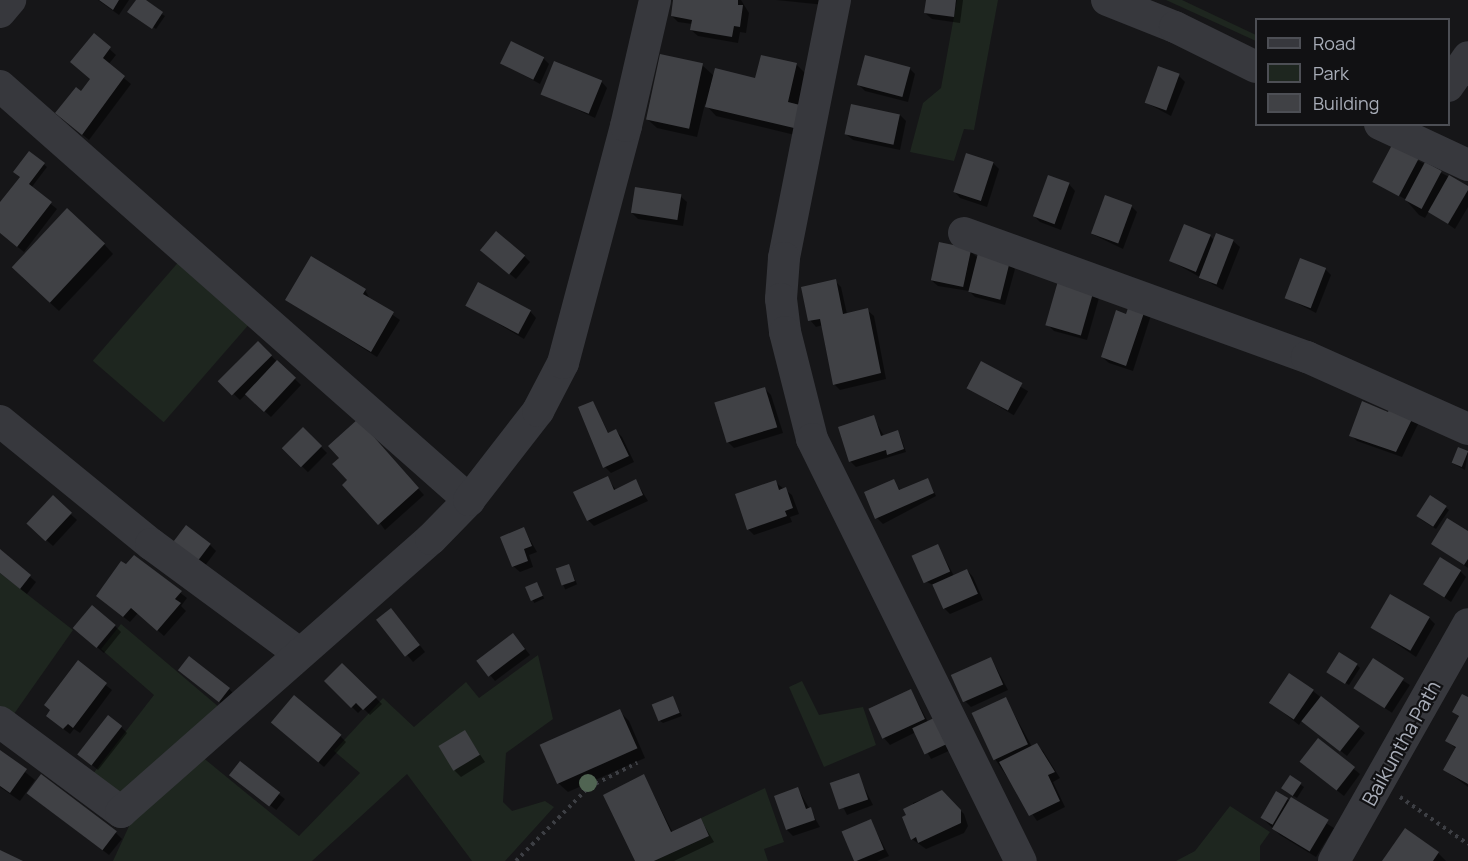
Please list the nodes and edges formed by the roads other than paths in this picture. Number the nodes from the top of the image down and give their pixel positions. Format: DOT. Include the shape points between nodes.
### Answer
graph roads {
  1 [pos="10,0"];
  2 [pos="655,0"];
  3 [pos="835,0"];
  4 [pos="1107,0"];
  5 [pos="0,12"];
  6 [pos="1468,57"];
  7 [pos="1255,66"];
  8 [pos="1450,84"];
  9 [pos="0,86"];
  10 [pos="1390,126"];
  11 [pos="1419,132"];
  12 [pos="1468,165"];
  13 [pos="964,233"];
  14 [pos="0,421"];
  15 [pos="1468,429"];
  16 [pos="469,501"];
  17 [pos="1468,624"];
  18 [pos="299,653"];
  19 [pos="1459,662"];
  20 [pos="0,722"];
  21 [pos="1021,861"];
  22 [pos="1334,861"];
  1 -- 5 [label="street"];
  2 -- 16 [label="street" via="563,363 538,411"];
  3 -- 21 [label="street" via="784,258 781,299 785,332 812,439"];
  4 -- 7 [label="street" via="1175,27"];
  6 -- 8 [label="street"];
  9 -- 16 [label="street"];
  10 -- 11 [label="street"];
  11 -- 12 [label="street"];
  13 -- 15 [label="street" via="1306,357"];
  14 -- 18 [label="street" via="151,544"];
  16 -- 18 [label="street"];
  17 -- 19 [label="street, Baikuntha Path"];
  18 -- 20 [label="street" via="121,812"];
  19 -- 22 [label="street, Baikuntha Path" via="1379,782"];
}
